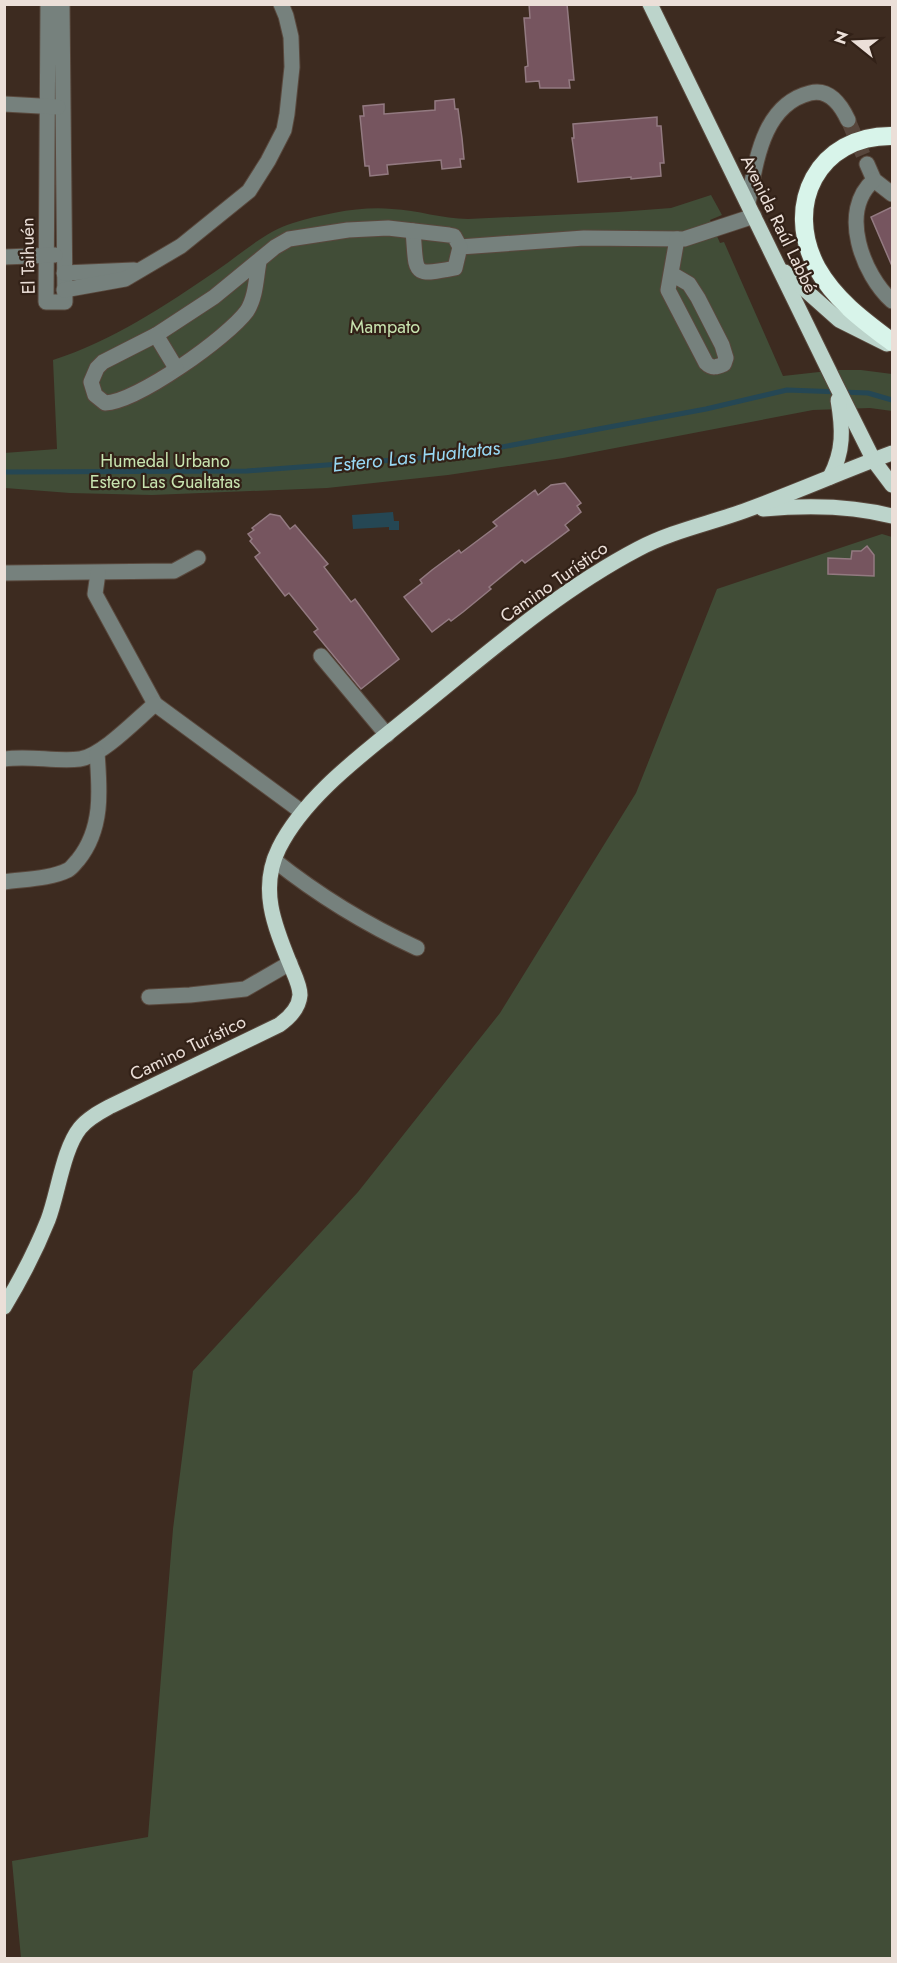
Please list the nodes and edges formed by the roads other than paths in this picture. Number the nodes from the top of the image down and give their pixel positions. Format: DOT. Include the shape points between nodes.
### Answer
graph roads {
  1 [pos="48,4"];
  2 [pos="62,4"];
  3 [pos="72,4"];
  4 [pos="281,4"];
  5 [pos="650,4"];
  6 [pos="63,42"];
  7 [pos="4,104"];
  8 [pos="48,106"];
  9 [pos="64,107"];
  10 [pos="848,120"];
  11 [pos="892,136"];
  12 [pos="867,164"];
  13 [pos="874,180"];
  14 [pos="892,194"];
  15 [pos="751,210"];
  16 [pos="413,231"];
  17 [pos="677,239"];
  18 [pos="460,248"];
  19 [pos="64,255"];
  20 [pos="46,256"];
  21 [pos="4,257"];
  22 [pos="259,262"];
  23 [pos="778,266"];
  24 [pos="140,270"];
  25 [pos="64,273"];
  26 [pos="672,274"];
  27 [pos="64,290"];
  28 [pos="892,302"];
  29 [pos="156,335"];
  30 [pos="892,342"];
  31 [pos="892,347"];
  32 [pos="177,368"];
  33 [pos="836,386"];
  34 [pos="892,453"];
  35 [pos="874,461"];
  36 [pos="830,477"];
  37 [pos="892,484"];
  38 [pos="742,512"];
  39 [pos="892,516"];
  40 [pos="198,558"];
  41 [pos="4,573"];
  42 [pos="98,573"];
  43 [pos="321,656"];
  44 [pos="155,704"];
  45 [pos="387,735"];
  46 [pos="4,745"];
  47 [pos="97,753"];
  48 [pos="11,758"];
  49 [pos="302,812"];
  50 [pos="274,860"];
  51 [pos="4,882"];
  52 [pos="417,948"];
  53 [pos="290,963"];
  54 [pos="149,997"];
  55 [pos="4,1307"];
  1 -- 8 [label="street, El Taihuén"];
  2 -- 6 [label="street, El Taihuén"];
  3 -- 6 [label="street, El Taihuén"];
  4 -- 24 [label="street" via="291,38 292,67 284,130 268,161 249,191 182,246"];
  5 -- 15 [label="main road, Avenida Raúl Labbé"];
  6 -- 9 [label="street, El Taihuén"];
  7 -- 8 [label="street"];
  8 -- 9 [label="street"];
  8 -- 20 [label="street, El Taihuén"];
  9 -- 19 [label="street, El Taihuén"];
  10 -- 15 [label="street" via="838,103 820,92 789,102 777,114 762,142 755,165"];
  11 -- 30 [label="highway" via="855,141 828,159 807,193 803,223 809,251 831,289"];
  12 -- 13 [label="street"];
  13 -- 14 [label="street"];
  13 -- 28 [label="street" via="860,199 857,230 863,257"];
  15 -- 17 [label="street" via="692,237"];
  15 -- 23 [label="main road, Avenida Raúl Labbé"];
  16 -- 18 [label="street" via="454,236"];
  16 -- 18 [label="street" via="417,267 422,272 455,267"];
  16 -- 22 [label="street" via="388,228 289,239"];
  17 -- 18 [label="street" via="584,238"];
  17 -- 26 [label="street"];
  19 -- 20 [label="street"];
  19 -- 25 [label="street, El Taihuén"];
  20 -- 21 [label="street"];
  20 -- 27 [label="street, El Taihuén" via="46,302 64,302"];
  22 -- 29 [label="street"];
  22 -- 32 [label="street" via="247,310 214,342"];
  23 -- 31 [label="main road" via="839,320"];
  23 -- 33 [label="main road, Avenida Raúl Labbé"];
  24 -- 25 [label="street"];
  24 -- 27 [label="street" via="125,279"];
  25 -- 27 [label="street, El Taihuén"];
  26 -- 26 [label="street" via="689,284 698,298 722,345 724,364 709,367 706,363 668,290"];
  29 -- 32 [label="street"];
  29 -- 32 [label="street" via="103,362 91,382 95,395 105,403 113,403"];
  33 -- 35 [label="main road, Avenida Raúl Labbé"];
  33 -- 36 [label="main road" via="842,446"];
  34 -- 35 [label="main road, Camino Turístico"];
  35 -- 36 [label="main road, Camino Turístico"];
  35 -- 37 [label="main road, Avenida Raúl Labbé"];
  36 -- 38 [label="main road, Camino Turístico"];
  38 -- 39 [label="main road" via="831,507"];
  38 -- 45 [label="main road, Camino Turístico" via="652,542 594,575 534,617"];
  40 -- 42 [label="street" via="174,571"];
  41 -- 42 [label="street"];
  42 -- 44 [label="street" via="95,594"];
  43 -- 45 [label="street"];
  44 -- 47 [label="street"];
  44 -- 49 [label="street"];
  45 -- 49 [label="main road, Camino Turístico"];
  46 -- 48 [label="street"];
  47 -- 48 [label="street" via="80,759"];
  47 -- 51 [label="street" via="98,810 87,849 70,869 46,877"];
  49 -- 50 [label="main road, Camino Turístico"];
  50 -- 52 [label="street" via="348,912"];
  50 -- 53 [label="main road, Camino Turístico" via="269,902"];
  53 -- 54 [label="street" via="245,989"];
  53 -- 55 [label="main road, Camino Turístico" via="300,996 297,1007 284,1021 111,1106 80,1128 49,1218"];
}
